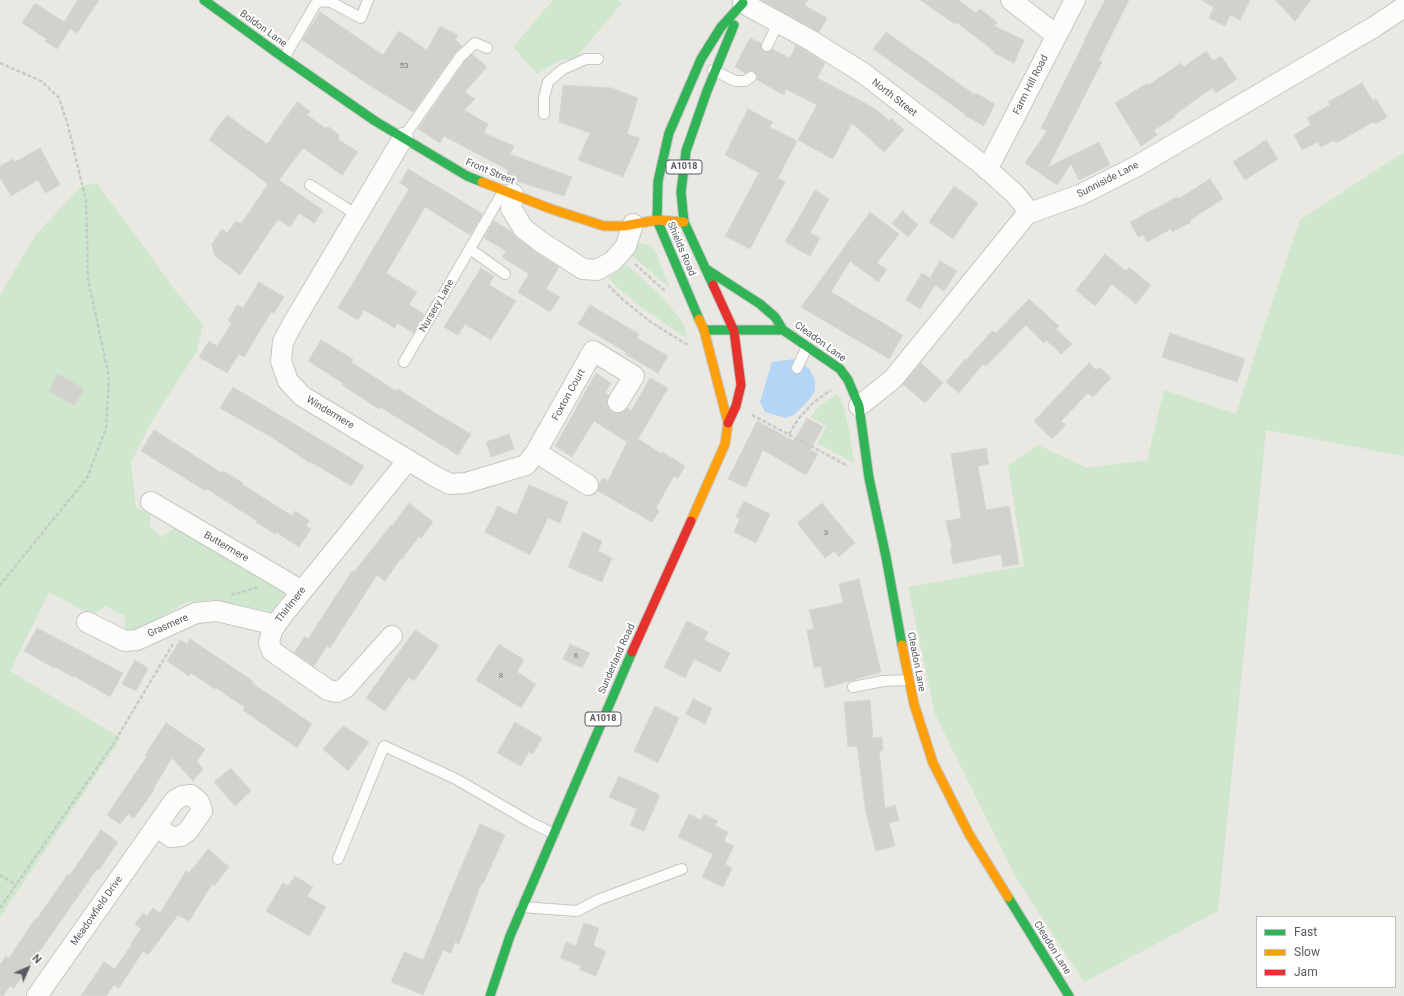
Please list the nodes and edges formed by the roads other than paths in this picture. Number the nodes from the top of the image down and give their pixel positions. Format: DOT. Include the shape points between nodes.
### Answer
graph roads {
  1 [pos="204,0"];
  2 [pos="368,0"];
  3 [pos="1011,0"];
  4 [pos="1075,0"];
  5 [pos="744,2"];
  6 [pos="1404,7"];
  7 [pos="778,23"];
  8 [pos="1056,35"];
  9 [pos="767,46"];
  10 [pos="487,48"];
  11 [pos="598,59"];
  12 [pos="287,60"];
  13 [pos="699,64"];
  14 [pos="715,71"];
  15 [pos="751,77"];
  16 [pos="544,114"];
  17 [pos="403,138"];
  18 [pos="987,170"];
  19 [pos="310,185"];
  20 [pos="508,192"];
  21 [pos="1027,214"];
  22 [pos="357,215"];
  23 [pos="657,220"];
  24 [pos="684,222"];
  25 [pos="633,224"];
  26 [pos="470,249"];
  27 [pos="706,269"];
  28 [pos="506,274"];
  29 [pos="704,330"];
  30 [pos="783,330"];
  31 [pos="734,331"];
  32 [pos="807,347"];
  33 [pos="404,362"];
  34 [pos="797,368"];
  35 [pos="618,402"];
  36 [pos="859,406"];
  37 [pos="728,423"];
  38 [pos="725,444"];
  39 [pos="536,452"];
  40 [pos="408,460"];
  41 [pos="588,485"];
  42 [pos="158,513"];
  43 [pos="294,586"];
  44 [pos="99,623"];
  45 [pos="276,625"];
  46 [pos="392,636"];
  47 [pos="908,680"];
  48 [pos="853,687"];
  49 [pos="156,826"];
  50 [pos="554,834"];
  51 [pos="338,859"];
  52 [pos="682,869"];
  53 [pos="522,907"];
  54 [pos="37,996"];
  55 [pos="490,996"];
  56 [pos="1069,996"];
  1 -- 12 [label="main road, Boldon Lane"];
  2 -- 12 [label="lane" via="361,18 331,2 320,1 315,5"];
  3 -- 8 [label="street"];
  4 -- 8 [label="street, Farm Hill Road"];
  5 -- 7 [label="street, North Street"];
  5 -- 13 [label="main road, Shields Road / A1018" via="720,27"];
  5 -- 14 [label="main road, Shields Road / A1018"];
  6 -- 21 [label="street, Sunniside Lane" via="1368,31 1137,166 1082,194"];
  7 -- 9 [label="lane"];
  7 -- 18 [label="street, North Street" via="863,73"];
  8 -- 18 [label="street, Farm Hill Road"];
  10 -- 17 [label="lane" via="475,43 460,57"];
  11 -- 16 [label="lane" via="586,58 563,69 548,82"];
  12 -- 17 [label="main road, Front Street"];
  13 -- 14 [label="lane"];
  13 -- 23 [label="main road, Shields Road / A1018" via="669,133 658,181"];
  14 -- 15 [label="lane" via="735,80 745,81"];
  14 -- 24 [label="main road, Shields Road / A1018" via="686,151 681,192"];
  17 -- 20 [label="main road, Front Street" via="467,176"];
  17 -- 22 [label="street, Windermere"];
  18 -- 21 [label="street, North Street" via="1015,194 1024,205"];
  19 -- 22 [label="lane"];
  20 -- 25 [label="main road, Front Street" via="604,226"];
  20 -- 25 [label="street" via="511,208 523,228 583,269 597,270 613,261 626,246"];
  20 -- 26 [label="lane, Nursery Lane"];
  21 -- 36 [label="street" via="893,379"];
  22 -- 40 [label="street, Windermere" via="292,323 283,342 281,361 288,381 302,396"];
  23 -- 24 [label="main road, Front Street"];
  23 -- 25 [label="main road, Front Street"];
  23 -- 29 [label="main road, Shields Road / A1018"];
  24 -- 27 [label="main road, Shields Road / A1018"];
  26 -- 28 [label="lane"];
  26 -- 33 [label="lane, Nursery Lane"];
  27 -- 30 [label="main road, Cleadon Lane" via="760,304 775,317"];
  27 -- 31 [label="main road, Shields Road / A1018"];
  29 -- 31 [label="main road, Cleadon Lane"];
  29 -- 37 [label="main road, Shields Road / A1018"];
  30 -- 31 [label="main road, Cleadon Lane"];
  30 -- 32 [label="main road, Cleadon Lane"];
  31 -- 37 [label="main road, Shields Road / A1018" via="741,385 736,406"];
  32 -- 34 [label="lane"];
  32 -- 36 [label="main road, Cleadon Lane" via="840,369 848,380"];
  35 -- 39 [label="street, Foxton Court" via="634,376 593,351"];
  36 -- 47 [label="main road, Cleadon Lane" via="869,478"];
  37 -- 38 [label="main road, Shields Road / A1018"];
  38 -- 50 [label="main road, Sunderland Road / A1018" via="632,651"];
  39 -- 40 [label="street, Windermere" via="526,465 466,483 450,484"];
  39 -- 41 [label="street"];
  40 -- 43 [label="street, Thirlmere"];
  42 -- 43 [label="street, Buttermere"];
  43 -- 45 [label="street, Thirlmere"];
  44 -- 45 [label="street, Grasmere" via="125,641 138,640 196,613 217,611"];
  45 -- 46 [label="street, Thirlmere" via="269,642 272,651 328,690 337,692 345,688"];
  47 -- 48 [label="lane" via="883,680"];
  47 -- 56 [label="main road, Cleadon Lane" via="933,763 969,834"];
  49 -- 54 [label="street, Meadowfield Drive"];
  50 -- 51 [label="lane" via="456,779 384,746"];
  50 -- 53 [label="main road, Sunderland Road / A1018"];
  52 -- 53 [label="lane" via="598,900 577,911"];
  53 -- 55 [label="main road, Sunderland Road / A1018"];
}
